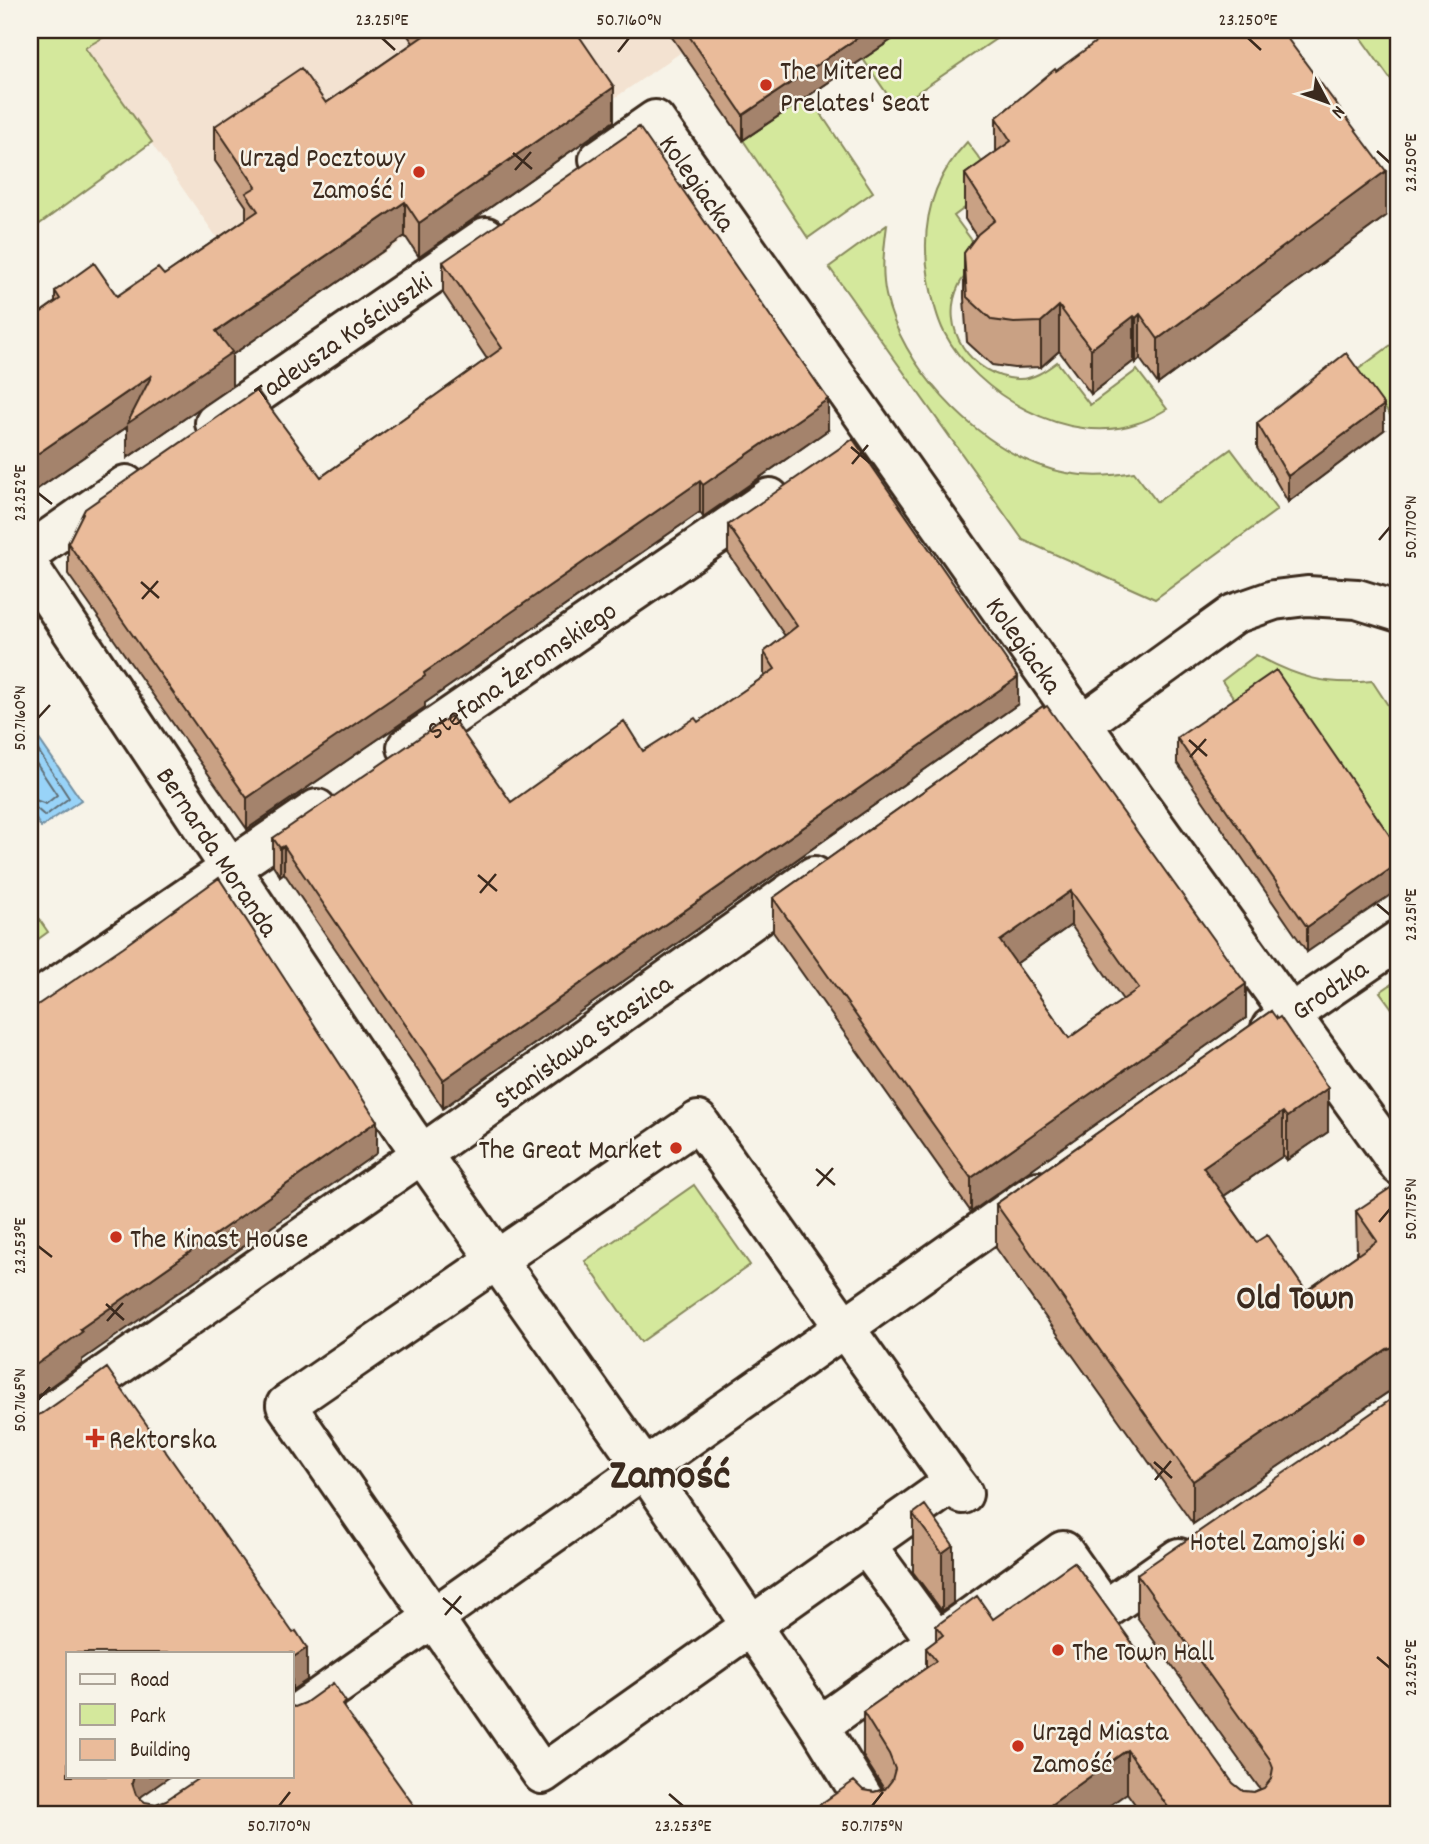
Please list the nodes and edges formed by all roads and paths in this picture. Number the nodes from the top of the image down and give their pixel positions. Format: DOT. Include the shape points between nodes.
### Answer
graph roads {
  1 [pos="576,175"];
  2 [pos="519,215"];
  3 [pos="872,427"];
  4 [pos="188,442"];
  5 [pos="838,451"];
  6 [pos="154,466"];
  7 [pos="793,482"];
  8 [pos="30,552"];
  9 [pos="30,568"];
  10 [pos="1399,612"];
  11 [pos="1062,712"];
  12 [pos="378,767"];
  13 [pos="345,790"];
  14 [pos="836,860"];
  15 [pos="230,868"];
  16 [pos="1399,940"];
  17 [pos="30,1005"];
  18 [pos="1290,1014"];
  19 [pos="1246,1045"];
  20 [pos="415,1143"];
  21 [pos="1399,1166"];
  22 [pos="1069,1170"];
  23 [pos="496,1259"];
  24 [pos="845,1328"];
  25 [pos="30,1427"];
  26 [pos="645,1469"];
  27 [pos="1203,1541"];
  28 [pos="866,1545"];
  29 [pos="1105,1609"];
  30 [pos="433,1617"];
  31 [pos="750,1626"];
  32 [pos="1127,1641"];
  33 [pos="937,1642"];
  34 [pos="304,1708"];
  35 [pos="819,1727"];
  36 [pos="854,1807"];
  1 -- 3 [label="street, Kolegiacka" via="655,120"];
  2 -- 4 [label="street, Tadeusza Kościuszki"];
  3 -- 5 [label="street"];
  3 -- 11 [label="street, Kolegiacka"];
  6 -- 8 [label="street"];
  7 -- 12 [label="street, Stefana Żeromskiego"];
  9 -- 15 [label="street, Bernarda Moranda"];
  10 -- 11 [label="street" via="1357,599 1307,596 1274,600 1234,614"];
  11 -- 18 [label="street, Kolegiacka"];
  13 -- 15 [label="street"];
  14 -- 20 [label="street, Stanisława Staszica"];
  15 -- 17 [label="street"];
  15 -- 20 [label="street, Bernarda Moranda"];
  16 -- 18 [label="street, Grodzka"];
  18 -- 19 [label="street, Grodzka"];
  18 -- 21 [label="street, Kolegiacka"];
  20 -- 23 [label="street, Bernarda Moranda"];
  20 -- 25 [label="street, Stanisława Staszica"];
  22 -- 24 [label="street"];
  23 -- 24 [label="street" via="698,1121"];
  23 -- 26 [label="street, Bernarda Moranda"];
  23 -- 30 [label="street" via="286,1405"];
  24 -- 26 [label="street"];
  24 -- 28 [label="street" via="959,1488"];
  26 -- 30 [label="street"];
  26 -- 31 [label="street, Bernarda Moranda"];
  27 -- 29 [label="street"];
  28 -- 31 [label="street"];
  28 -- 33 [label="street"];
  29 -- 32 [label="street"];
  29 -- 33 [label="street" via="1063,1551"];
  30 -- 31 [label="street" via="542,1774"];
  30 -- 34 [label="street"];
  31 -- 35 [label="street, Bernarda Moranda"];
  33 -- 35 [label="street"];
  35 -- 36 [label="street, Bernarda Moranda"];
}
